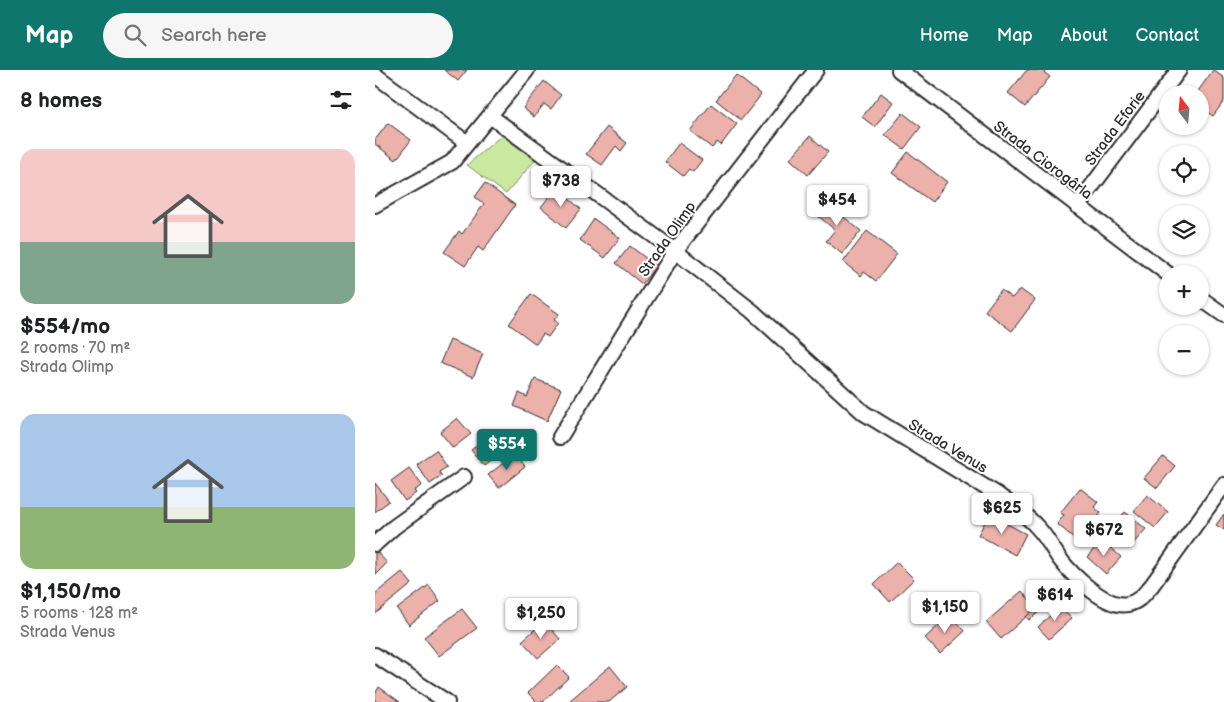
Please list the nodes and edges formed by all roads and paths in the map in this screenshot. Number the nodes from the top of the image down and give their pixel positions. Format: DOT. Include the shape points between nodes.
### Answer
graph roads {
  1 [pos="527,70"];
  2 [pos="816,70"];
  3 [pos="899,70"];
  4 [pos="1179,70"];
  5 [pos="375,75"];
  6 [pos="490,116"];
  7 [pos="467,144"];
  8 [pos="375,190"];
  9 [pos="381,202"];
  10 [pos="1077,206"];
  11 [pos="675,251"];
  12 [pos="1159,267"];
  13 [pos="1209,305"];
  14 [pos="1224,316"];
  15 [pos="560,437"];
  16 [pos="464,477"];
  17 [pos="1224,485"];
  18 [pos="375,544"];
  19 [pos="375,655"];
  20 [pos="447,702"];
  1 -- 6 [label="street"];
  2 -- 11 [label="street, Strada Olimp"];
  3 -- 10 [label="street, Strada Ciorogârla"];
  4 -- 10 [label="street, Strada Eforie"];
  5 -- 7 [label="street"];
  6 -- 7 [label="street"];
  6 -- 11 [label="street, Strada Venus"];
  7 -- 9 [label="street" via="452,162"];
  8 -- 9 [label="street"];
  10 -- 12 [label="street, Strada Ciorogârla"];
  11 -- 15 [label="street, Strada Olimp"];
  11 -- 17 [label="street, Strada Venus" via="752,311 864,413 1019,511 1037,526 1077,580 1115,604 1140,599"];
  13 -- 14 [label="street"];
  16 -- 18 [label="street"];
  19 -- 20 [label="street"];
}
